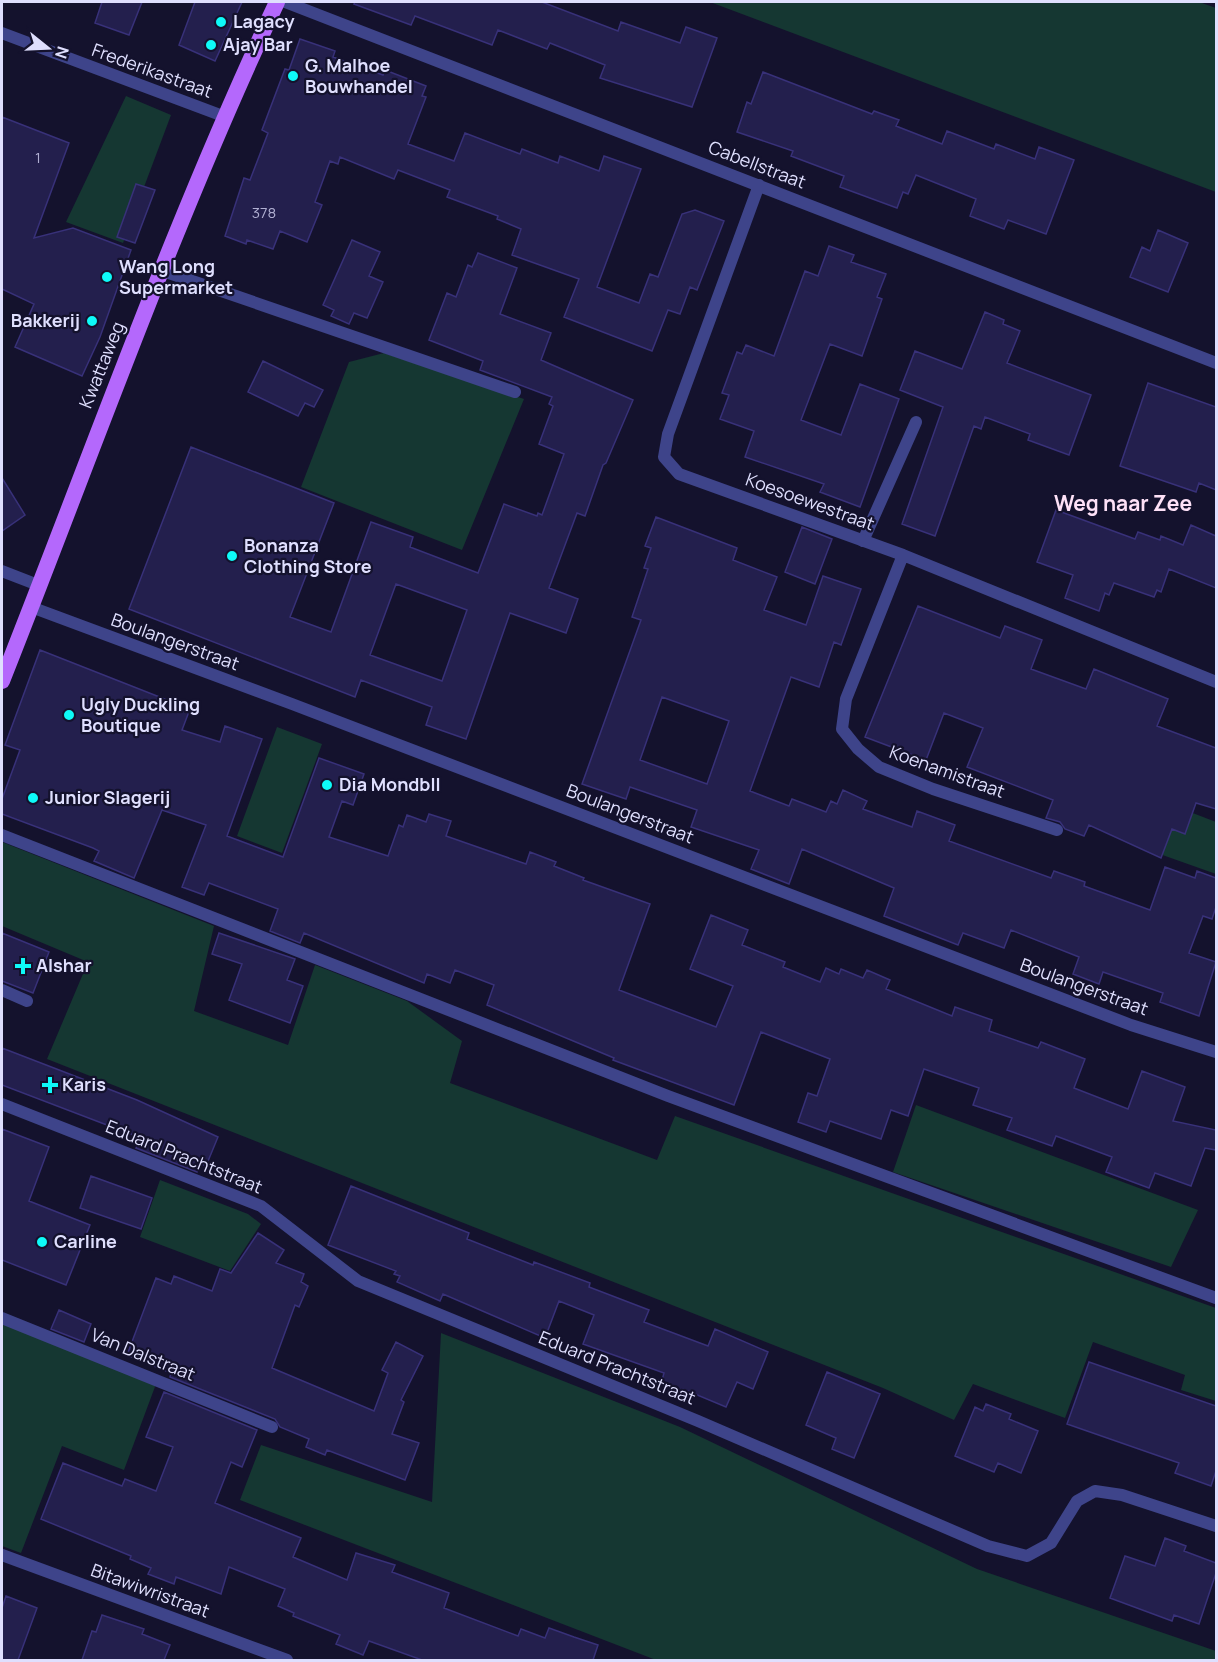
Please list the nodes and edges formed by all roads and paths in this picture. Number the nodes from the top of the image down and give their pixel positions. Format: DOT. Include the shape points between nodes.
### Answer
graph roads {
  1 [pos="277,2"];
  2 [pos="285,2"];
  3 [pos="2,33"];
  4 [pos="223,116"];
  5 [pos="759,185"];
  6 [pos="163,272"];
  7 [pos="1216,363"];
  8 [pos="515,393"];
  9 [pos="916,422"];
  10 [pos="864,541"];
  11 [pos="903,555"];
  12 [pos="2,571"];
  13 [pos="38,585"];
  14 [pos="31,607"];
  15 [pos="2,681"];
  16 [pos="1216,682"];
  17 [pos="1057,830"];
  18 [pos="2,835"];
  19 [pos="2,990"];
  20 [pos="27,1001"];
  21 [pos="1216,1052"];
  22 [pos="2,1104"];
  23 [pos="1216,1298"];
  24 [pos="2,1318"];
  25 [pos="272,1426"];
  26 [pos="1216,1526"];
  27 [pos="2,1555"];
  28 [pos="287,1660"];
  1 -- 4 [label="main road, Kwattaweg"];
  2 -- 5 [label="street, Cabellstraat"];
  3 -- 4 [label="street, Frederikastraat"];
  4 -- 6 [label="main road, Kwattaweg"];
  5 -- 7 [label="street, Cabellstraat"];
  5 -- 10 [label="street, Koesoewestraat" via="668,434 664,457 679,474"];
  6 -- 8 [label="street"];
  6 -- 13 [label="main road, Kwattaweg" via="130,345"];
  9 -- 10 [label="street"];
  10 -- 11 [label="street, Koesoewestraat"];
  11 -- 16 [label="street, Koesoewestraat"];
  11 -- 17 [label="street, Koenamistraat" via="846,699 842,729 879,767"];
  12 -- 13 [label="street"];
  13 -- 14 [label="main road, Kwattaweg"];
  14 -- 15 [label="main road, Kwattaweg"];
  14 -- 21 [label="street, Boulangerstraat" via="1131,1025"];
  18 -- 23 [label="street" via="668,1096"];
  19 -- 20 [label="street"];
  22 -- 26 [label="street, Eduard Prachtstraat" via="261,1206 358,1281 699,1421 988,1546 1027,1556 1052,1544 1077,1501 1095,1491 1122,1495"];
  24 -- 25 [label="street, Van Dalstraat"];
  27 -- 28 [label="street, Bitawiwristraat"];
}
